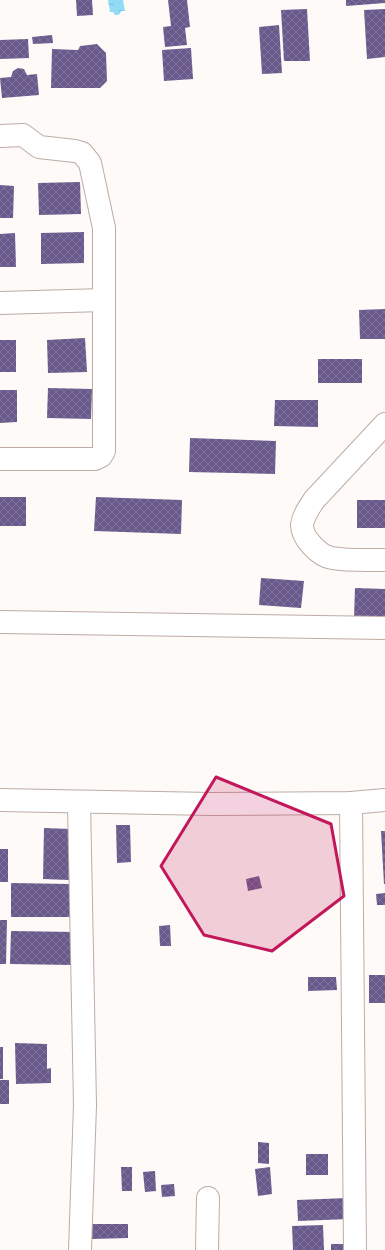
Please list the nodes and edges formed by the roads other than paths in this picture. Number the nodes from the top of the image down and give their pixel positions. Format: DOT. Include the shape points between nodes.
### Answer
graph roads {
  1 [pos="0,136"];
  2 [pos="104,300"];
  3 [pos="0,303"];
  4 [pos="385,424"];
  5 [pos="0,459"];
  6 [pos="385,560"];
  7 [pos="0,622"];
  8 [pos="385,628"];
  9 [pos="0,800"];
  10 [pos="385,800"];
  11 [pos="79,802"];
  12 [pos="351,803"];
  13 [pos="208,1198"];
  14 [pos="80,1250"];
  15 [pos="207,1250"];
  16 [pos="355,1250"];
  1 -- 2 [label="street" via="23,135 39,147 82,153 90,163 104,228"];
  2 -- 3 [label="street"];
  2 -- 5 [label="street" via="104,451 101,456 95,459"];
  4 -- 6 [label="street" via="314,500 305,514 302,526 316,550 330,558"];
  7 -- 8 [label="street"];
  9 -- 11 [label="street"];
  10 -- 12 [label="street"];
  11 -- 12 [label="street"];
  11 -- 14 [label="street" via="85,1105"];
  12 -- 16 [label="street"];
  13 -- 15 [label="street"];
}
